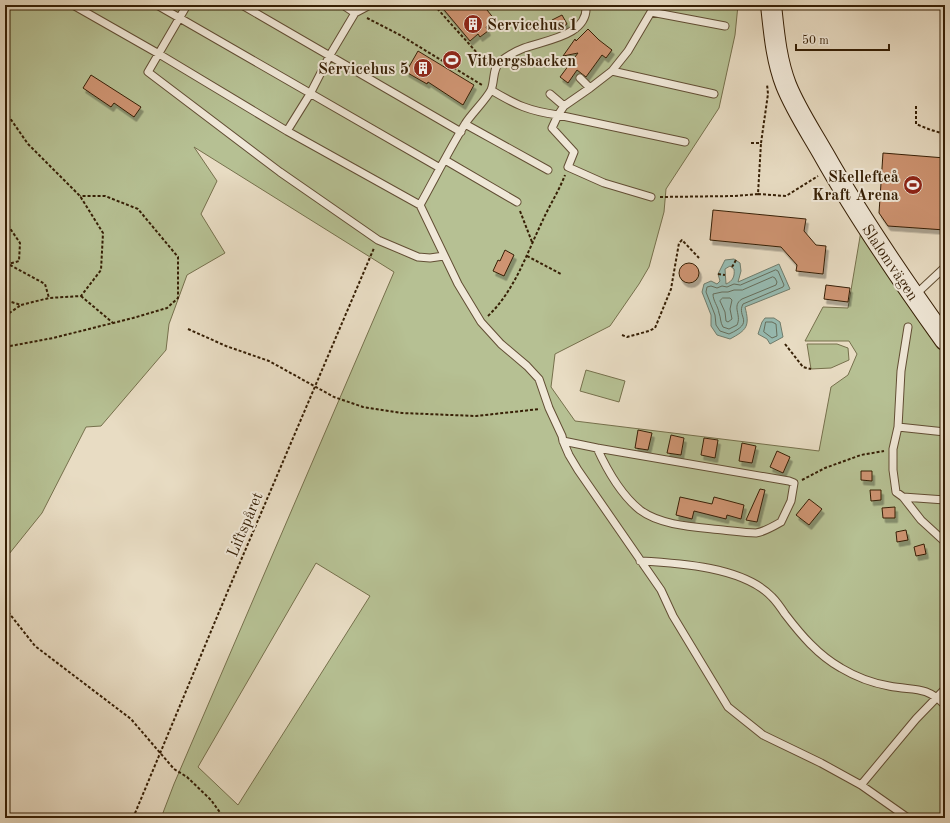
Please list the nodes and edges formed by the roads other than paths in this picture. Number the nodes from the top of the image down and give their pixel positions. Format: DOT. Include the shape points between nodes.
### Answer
graph roads {
  1 [pos="73,5"];
  2 [pos="157,5"];
  3 [pos="187,5"];
  4 [pos="242,5"];
  5 [pos="343,5"];
  6 [pos="370,5"];
  7 [pos="586,5"];
  8 [pos="770,5"];
  9 [pos="652,9"];
  10 [pos="355,13"];
  11 [pos="180,18"];
  12 [pos="725,26"];
  13 [pos="159,54"];
  14 [pos="330,55"];
  15 [pos="612,71"];
  16 [pos="580,78"];
  17 [pos="590,88"];
  18 [pos="491,90"];
  19 [pos="310,94"];
  20 [pos="550,94"];
  21 [pos="714,94"];
  22 [pos="564,106"];
  23 [pos="558,114"];
  24 [pos="465,124"];
  25 [pos="288,130"];
  26 [pos="461,132"];
  27 [pos="685,142"];
  28 [pos="445,160"];
  29 [pos="440,168"];
  30 [pos="548,170"];
  31 [pos="651,197"];
  32 [pos="518,202"];
  33 [pos="420,205"];
  34 [pos="444,256"];
  35 [pos="945,267"];
  36 [pos="914,296"];
  37 [pos="908,327"];
  38 [pos="945,340"];
  39 [pos="898,427"];
  40 [pos="945,432"];
  41 [pos="563,441"];
  42 [pos="597,448"];
  43 [pos="903,497"];
  44 [pos="945,500"];
  45 [pos="945,542"];
  46 [pos="640,561"];
  47 [pos="945,689"];
  48 [pos="936,697"];
  49 [pos="945,705"];
  50 [pos="861,785"];
  51 [pos="908,818"];
  1 -- 13 [label="lane"];
  2 -- 11 [label="lane"];
  3 -- 11 [label="lane"];
  4 -- 14 [label="lane"];
  5 -- 10 [label="lane"];
  6 -- 10 [label="lane"];
  7 -- 18 [label="lane" via="582,21 570,33 523,48 499,63"];
  8 -- 36 [label="street, Slalomvägen" via="777,56 796,107 831,168"];
  9 -- 12 [label="lane"];
  9 -- 15 [label="lane" via="628,51"];
  10 -- 14 [label="lane"];
  11 -- 13 [label="lane"];
  11 -- 19 [label="lane"];
  13 -- 25 [label="lane"];
  13 -- 34 [label="lane" via="148,72 280,172 378,240 418,257"];
  14 -- 19 [label="lane"];
  14 -- 26 [label="lane"];
  15 -- 17 [label="lane"];
  15 -- 21 [label="lane"];
  16 -- 17 [label="lane"];
  17 -- 22 [label="lane"];
  18 -- 23 [label="lane" via="514,104 540,112"];
  18 -- 24 [label="lane"];
  19 -- 25 [label="lane"];
  19 -- 29 [label="lane"];
  20 -- 22 [label="lane"];
  22 -- 23 [label="lane"];
  23 -- 27 [label="lane"];
  23 -- 31 [label="lane" via="552,128 574,152 568,167 604,183"];
  24 -- 26 [label="lane"];
  24 -- 30 [label="lane"];
  25 -- 33 [label="lane"];
  26 -- 28 [label="lane"];
  28 -- 29 [label="lane"];
  28 -- 32 [label="lane"];
  29 -- 33 [label="lane"];
  33 -- 34 [label="lane"];
  34 -- 41 [label="lane" via="481,322 539,379"];
  35 -- 36 [label="lane"];
  36 -- 38 [label="street, Slalomvägen"];
  37 -- 39 [label="lane" via="901,371"];
  39 -- 40 [label="lane"];
  39 -- 43 [label="lane" via="893,449 893,470 896,492"];
  41 -- 42 [label="lane"];
  41 -- 46 [label="lane" via="578,470"];
  42 -- 42 [label="lane" via="620,489 641,510 656,518 684,526 757,533 781,522 791,501 794,483 781,479"];
  43 -- 44 [label="lane"];
  43 -- 45 [label="lane" via="921,520"];
  46 -- 48 [label="lane" via="707,568 758,585 772,597 813,648 840,668 864,680 890,687 915,689"];
  46 -- 50 [label="lane" via="661,590 673,616 728,707 763,735 821,762"];
  47 -- 48 [label="lane"];
  48 -- 49 [label="lane"];
  48 -- 50 [label="lane"];
  50 -- 51 [label="lane"];
}
